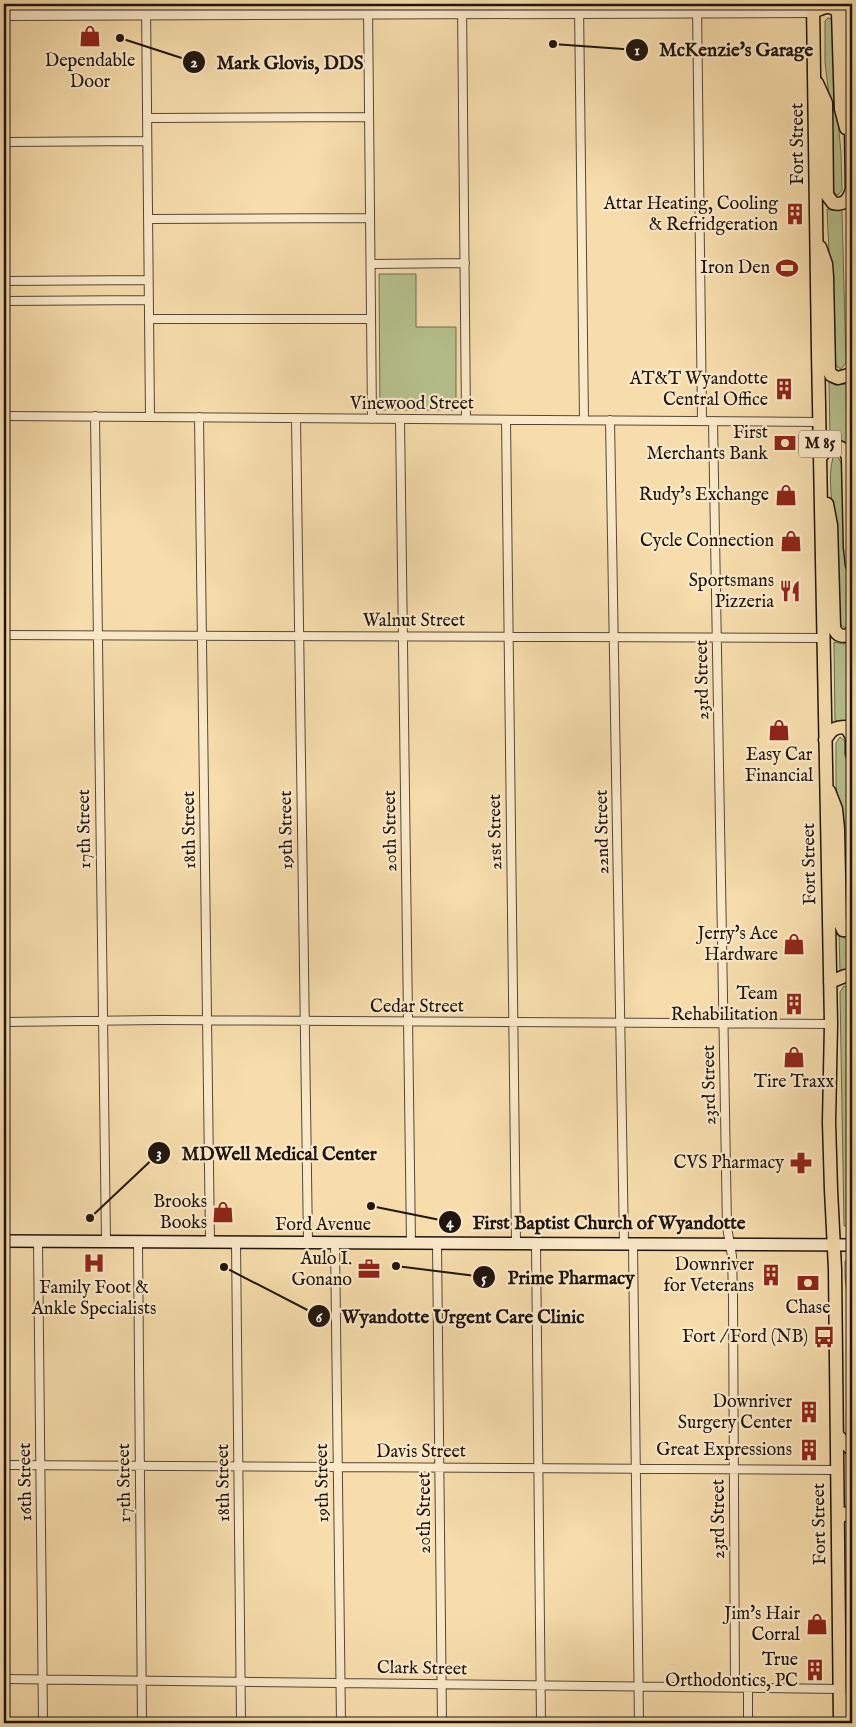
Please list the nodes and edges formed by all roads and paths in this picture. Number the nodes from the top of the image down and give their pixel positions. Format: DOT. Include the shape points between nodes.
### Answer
graph roads {
  1 [pos="849,4"];
  2 [pos="368,8"];
  3 [pos="579,8"];
  4 [pos="698,8"];
  5 [pos="813,8"];
  6 [pos="146,9"];
  7 [pos="462,9"];
  8 [pos="4,15"];
  9 [pos="815,78"];
  10 [pos="851,82"];
  11 [pos="369,117"];
  12 [pos="147,118"];
  13 [pos="147,141"];
  14 [pos="4,142"];
  15 [pos="851,150"];
  16 [pos="852,177"];
  17 [pos="852,189"];
  18 [pos="370,218"];
  19 [pos="148,219"];
  20 [pos="816,238"];
  21 [pos="464,263"];
  22 [pos="371,264"];
  23 [pos="4,280"];
  24 [pos="148,280"];
  25 [pos="149,300"];
  26 [pos="4,301"];
  27 [pos="371,319"];
  28 [pos="149,320"];
  29 [pos="852,374"];
  30 [pos="4,416"];
  31 [pos="95,416"];
  32 [pos="150,417"];
  33 [pos="199,417"];
  34 [pos="296,418"];
  35 [pos="372,418"];
  36 [pos="400,419"];
  37 [pos="466,419"];
  38 [pos="506,420"];
  39 [pos="584,420"];
  40 [pos="610,420"];
  41 [pos="702,421"];
  42 [pos="713,421"];
  43 [pos="819,422"];
  44 [pos="820,458"];
  45 [pos="821,477"];
  46 [pos="852,565"];
  47 [pos="852,634"];
  48 [pos="4,635"];
  49 [pos="98,635"];
  50 [pos="202,635"];
  51 [pos="299,636"];
  52 [pos="403,636"];
  53 [pos="509,637"];
  54 [pos="614,637"];
  55 [pos="717,638"];
  56 [pos="823,638"];
  57 [pos="825,740"];
  58 [pos="852,754"];
  59 [pos="826,782"];
  60 [pos="852,930"];
  61 [pos="852,977"];
  62 [pos="830,982"];
  63 [pos="102,1020"];
  64 [pos="207,1020"];
  65 [pos="305,1021"];
  66 [pos="408,1021"];
  67 [pos="4,1022"];
  68 [pos="514,1022"];
  69 [pos="621,1023"];
  70 [pos="724,1023"];
  71 [pos="831,1024"];
  72 [pos="4,1241"];
  73 [pos="38,1241"];
  74 [pos="106,1241"];
  75 [pos="138,1242"];
  76 [pos="210,1242"];
  77 [pos="236,1242"];
  78 [pos="308,1242"];
  79 [pos="335,1243"];
  80 [pos="411,1243"];
  81 [pos="437,1243"];
  82 [pos="516,1243"];
  83 [pos="536,1244"];
  84 [pos="629,1244"];
  85 [pos="729,1244"];
  86 [pos="834,1245"];
  87 [pos="852,1245"];
  88 [pos="837,1435"];
  89 [pos="852,1450"];
  90 [pos="4,1464"];
  91 [pos="41,1465"];
  92 [pos="140,1465"];
  93 [pos="239,1466"];
  94 [pos="338,1466"];
  95 [pos="440,1467"];
  96 [pos="537,1467"];
  97 [pos="636,1468"];
  98 [pos="734,1469"];
  99 [pos="837,1470"];
  100 [pos="852,1513"];
  101 [pos="838,1518"];
  102 [pos="4,1679"];
  103 [pos="43,1679"];
  104 [pos="142,1680"];
  105 [pos="241,1682"];
  106 [pos="340,1683"];
  107 [pos="442,1684"];
  108 [pos="540,1686"];
  109 [pos="639,1687"];
  110 [pos="735,1688"];
  111 [pos="748,1688"];
  112 [pos="840,1693"];
  113 [pos="43,1723"];
  114 [pos="142,1723"];
  115 [pos="241,1723"];
  116 [pos="341,1723"];
  117 [pos="442,1723"];
  118 [pos="541,1723"];
  119 [pos="639,1723"];
  120 [pos="748,1723"];
  121 [pos="840,1723"];
  122 [pos="850,1723"];
  1 -- 10 [label="main road"];
  2 -- 6 [label="street"];
  2 -- 7 [label="street"];
  2 -- 11 [label="street"];
  3 -- 4 [label="street"];
  3 -- 7 [label="street"];
  3 -- 39 [label="street"];
  4 -- 5 [label="street"];
  4 -- 41 [label="street"];
  5 -- 9 [label="main road, Fort Street / M 85"];
  5 -- 15 [label="main road" via="832,7 838,12 840,109"];
  6 -- 8 [label="street"];
  6 -- 12 [label="street"];
  7 -- 21 [label="street"];
  9 -- 17 [label="main road" via="826,103 827,195 833,203 843,203"];
  9 -- 20 [label="main road, Fort Street / M 85"];
  10 -- 15 [label="main road"];
  11 -- 12 [label="street"];
  11 -- 18 [label="street"];
  12 -- 13 [label="street"];
  13 -- 14 [label="street"];
  13 -- 19 [label="street"];
  15 -- 16 [label="main road"];
  16 -- 17 [label="main road"];
  18 -- 19 [label="street"];
  18 -- 22 [label="street"];
  19 -- 24 [label="street"];
  20 -- 29 [label="main road" via="826,264 829,370 838,378"];
  20 -- 43 [label="main road, Fort Street / M 85"];
  21 -- 22 [label="street"];
  21 -- 37 [label="street"];
  22 -- 27 [label="street"];
  23 -- 24 [label="street"];
  24 -- 25 [label="street"];
  25 -- 26 [label="street"];
  25 -- 28 [label="street"];
  27 -- 28 [label="street"];
  27 -- 35 [label="street"];
  28 -- 32 [label="street"];
  30 -- 31 [label="street, Vinewood Street"];
  31 -- 32 [label="street, Vinewood Street"];
  31 -- 49 [label="street, 17th Street"];
  32 -- 33 [label="street, Vinewood Street"];
  33 -- 34 [label="street, Vinewood Street"];
  33 -- 50 [label="street, 18th Street"];
  34 -- 35 [label="street, Vinewood Street"];
  34 -- 51 [label="street, 19th Street"];
  35 -- 36 [label="street, Vinewood Street"];
  36 -- 37 [label="street, Vinewood Street"];
  36 -- 52 [label="street, 20th Street"];
  37 -- 38 [label="street, Vinewood Street"];
  38 -- 39 [label="street, Vinewood Street"];
  38 -- 53 [label="street, 21st Street"];
  39 -- 40 [label="street, Vinewood Street"];
  40 -- 41 [label="street, Vinewood Street"];
  40 -- 54 [label="street, 22nd Street"];
  41 -- 42 [label="street, Vinewood Street"];
  42 -- 43 [label="street, Vinewood Street"];
  42 -- 55 [label="street, 23rd Street"];
  43 -- 44 [label="main road, Fort Street / M 85"];
  44 -- 45 [label="main road, Fort Street / M 85"];
  44 -- 46 [label="main road" via="827,450 838,446 848,457"];
  45 -- 47 [label="main road" via="831,525 834,627 839,635"];
  45 -- 56 [label="main road, Fort Street / M 85"];
  48 -- 49 [label="street, Walnut Street"];
  49 -- 50 [label="street, Walnut Street"];
  49 -- 63 [label="street, 17th Street"];
  50 -- 51 [label="street, Walnut Street"];
  50 -- 64 [label="street, 18th Street"];
  51 -- 52 [label="street, Walnut Street"];
  51 -- 65 [label="street, 19th Street"];
  52 -- 53 [label="street, Walnut Street"];
  52 -- 66 [label="street, 20th Street"];
  53 -- 54 [label="street, Walnut Street"];
  53 -- 68 [label="street, 21st Street"];
  54 -- 55 [label="street, Walnut Street"];
  54 -- 69 [label="street, 22nd Street"];
  55 -- 56 [label="street, Walnut Street"];
  55 -- 70 [label="street, 23rd Street"];
  56 -- 57 [label="main road, Fort Street / M 85"];
  57 -- 58 [label="main road" via="830,730 846,727 852,737"];
  57 -- 59 [label="main road, Fort Street / M 85"];
  59 -- 60 [label="main road" via="836,809 840,923 844,930"];
  59 -- 62 [label="main road, Fort Street / M 85"];
  61 -- 62 [label="main road" via="845,976"];
  62 -- 71 [label="main road, Fort Street / M 85"];
  63 -- 64 [label="street, Cedar Street"];
  63 -- 67 [label="street, Cedar Street"];
  63 -- 74 [label="street, 17th Street"];
  64 -- 65 [label="street, Cedar Street"];
  64 -- 76 [label="street, 18th Street"];
  65 -- 66 [label="street, Cedar Street"];
  65 -- 78 [label="street, 19th Street"];
  66 -- 68 [label="street, Cedar Street"];
  66 -- 80 [label="street, 20th Street"];
  68 -- 69 [label="street, Cedar Street"];
  68 -- 82 [label="street, 21st Street"];
  69 -- 70 [label="street, Cedar Street"];
  69 -- 84 [label="street, 22nd Street"];
  70 -- 71 [label="street, Cedar Street"];
  70 -- 85 [label="street, 23rd Street"];
  71 -- 86 [label="main road, Fort Street / M 85"];
  72 -- 73 [label="main road, Ford Avenue"];
  73 -- 74 [label="main road, Ford Avenue"];
  73 -- 91 [label="street, 16th Street"];
  74 -- 75 [label="main road, Ford Avenue"];
  75 -- 76 [label="main road, Ford Avenue"];
  75 -- 92 [label="street, 17th Street"];
  76 -- 77 [label="main road, Ford Avenue"];
  77 -- 78 [label="main road, Ford Avenue"];
  77 -- 93 [label="street, 18th Street"];
  78 -- 79 [label="main road, Ford Avenue"];
  79 -- 80 [label="main road, Ford Avenue"];
  79 -- 94 [label="street, 19th Street"];
  80 -- 81 [label="main road, Ford Avenue"];
  81 -- 82 [label="main road, Ford Avenue"];
  81 -- 95 [label="street, 20th Street"];
  82 -- 83 [label="main road, Ford Avenue"];
  83 -- 84 [label="main road, Ford Avenue"];
  83 -- 96 [label="street"];
  84 -- 85 [label="main road, Ford Avenue"];
  84 -- 97 [label="street, 22nd Street"];
  85 -- 86 [label="main road, Ford Avenue"];
  85 -- 98 [label="street, 23rd Street" via="733,1296"];
  86 -- 87 [label="main road, Ford Avenue"];
  86 -- 88 [label="main road, Fort Street / M 85"];
  88 -- 89 [label="main road"];
  88 -- 99 [label="main road, Fort Street / M 85"];
  90 -- 91 [label="street, Davis Street"];
  91 -- 92 [label="street, Davis Street"];
  91 -- 103 [label="street, 16th Street"];
  92 -- 93 [label="street, Davis Street"];
  92 -- 104 [label="street, 17th Street"];
  93 -- 94 [label="street, Davis Street"];
  93 -- 105 [label="street, 18th Street"];
  94 -- 95 [label="street, Davis Street"];
  94 -- 106 [label="street, 19th Street"];
  95 -- 96 [label="street, Davis Street"];
  95 -- 107 [label="street, 20th Street"];
  96 -- 97 [label="street, Davis Street"];
  96 -- 108 [label="street"];
  97 -- 98 [label="street, Davis Street"];
  97 -- 109 [label="street, 22nd Street"];
  98 -- 99 [label="street, Davis Street"];
  98 -- 110 [label="street, 23rd Street"];
  99 -- 101 [label="main road, Fort Street / M 85"];
  100 -- 101 [label="main road"];
  101 -- 112 [label="main road, Fort Street / M 85"];
  102 -- 103 [label="street, Clark Street"];
  103 -- 104 [label="street, Clark Street"];
  103 -- 113 [label="street, 16th Street"];
  104 -- 105 [label="street, Clark Street"];
  104 -- 114 [label="street, 17th Street"];
  105 -- 106 [label="street, Clark Street"];
  105 -- 115 [label="street, 18th Street"];
  106 -- 107 [label="street, Clark Street"];
  106 -- 116 [label="street, 19th Street"];
  107 -- 108 [label="street, Clark Street"];
  107 -- 117 [label="street, 20th Street"];
  108 -- 109 [label="street, Clark Street"];
  108 -- 118 [label="street"];
  109 -- 110 [label="street, Clark Street"];
  109 -- 119 [label="street, 22nd Street"];
  110 -- 111 [label="street, Clark Street"];
  111 -- 112 [label="street, Clark Street"];
  111 -- 120 [label="street"];
  112 -- 121 [label="main road, Fort Street / M 85"];
  112 -- 122 [label="main road"];
}
